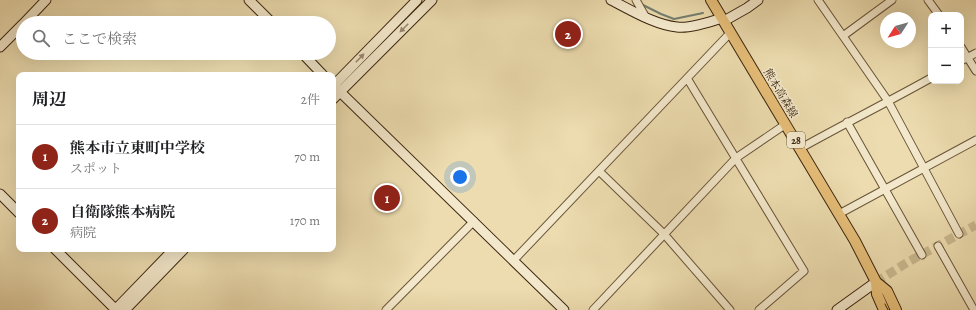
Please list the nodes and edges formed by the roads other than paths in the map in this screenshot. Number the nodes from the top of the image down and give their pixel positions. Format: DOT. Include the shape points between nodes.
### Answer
graph roads {
  1 [pos="46,0"];
  2 [pos="249,0"];
  3 [pos="417,0"];
  4 [pos="432,0"];
  5 [pos="611,0"];
  6 [pos="636,0"];
  7 [pos="711,0"];
  8 [pos="758,0"];
  9 [pos="818,0"];
  10 [pos="892,0"];
  11 [pos="928,0"];
  12 [pos="937,12"];
  13 [pos="643,13"];
  14 [pos="30,16"];
  15 [pos="265,16"];
  16 [pos="723,19"];
  17 [pos="16,30"];
  18 [pos="731,32"];
  19 [pos="843,36"];
  20 [pos="0,47"];
  21 [pos="962,48"];
  22 [pos="976,53"];
  23 [pos="968,57"];
  24 [pos="964,59"];
  25 [pos="309,60"];
  26 [pos="976,71"];
  27 [pos="321,72"];
  28 [pos="687,78"];
  29 [pos="928,80"];
  30 [pos="336,86"];
  31 [pos="336,86"];
  32 [pos="336,88"];
  33 [pos="888,101"];
  34 [pos="846,122"];
  35 [pos="786,124"];
  36 [pos="976,140"];
  37 [pos="801,148"];
  38 [pos="736,158"];
  39 [pos="925,168"];
  40 [pos="599,171"];
  41 [pos="886,189"];
  42 [pos="0,194"];
  43 [pos="16,210"];
  44 [pos="839,214"];
  45 [pos="474,221"];
  46 [pos="664,234"];
  47 [pos="959,234"];
  48 [pos="938,246"];
  49 [pos="58,252"];
  50 [pos="171,252"];
  51 [pos="181,252"];
  52 [pos="922,255"];
  53 [pos="514,260"];
  54 [pos="876,282"];
  55 [pos="118,310"];
  56 [pos="386,310"];
  57 [pos="564,310"];
  58 [pos="593,310"];
  59 [pos="730,310"];
  60 [pos="759,310"];
  61 [pos="837,310"];
  62 [pos="884,310"];
  63 [pos="896,310"];
  64 [pos="974,310"];
  1 -- 14 [label="street"];
  2 -- 15 [label="street"];
  30 -- 3 [label="street, one-way"];
  4 -- 31 [label="street, one-way"];
  5 -- 13 [label="street"];
  6 -- 13 [label="street"];
  7 -- 16 [label="main road, 熊本高森線 / 28"];
  8 -- 16 [label="street"];
  9 -- 19 [label="street"];
  10 -- 19 [label="street"];
  11 -- 12 [label="street"];
  13 -- 16 [label="street" via="661,24 678,28"];
  16 -- 18 [label="main road, 熊本高森線 / 28"];
  17 -- 20 [label="street"];
  18 -- 28 [label="street"];
  18 -- 35 [label="main road, 熊本高森線 / 28"];
  19 -- 33 [label="street"];
  21 -- 23 [label="street"];
  22 -- 23 [label="street"];
  23 -- 24 [label="street"];
  23 -- 26 [label="street"];
  25 -- 27 [label="street"];
  28 -- 38 [label="street"];
  28 -- 40 [label="street"];
  29 -- 33 [label="street"];
  32 -- 45 [label="street"];
  33 -- 34 [label="street"];
  33 -- 39 [label="street"];
  34 -- 37 [label="street"];
  34 -- 41 [label="street"];
  35 -- 37 [label="main road, 熊本高森線 / 28"];
  35 -- 38 [label="street"];
  36 -- 39 [label="street"];
  37 -- 44 [label="main road, 熊本高森線 / 28"];
  38 -- 46 [label="street"];
  38 -- 60 [label="street" via="804,271"];
  39 -- 41 [label="street"];
  39 -- 47 [label="street"];
  40 -- 46 [label="street"];
  40 -- 53 [label="street"];
  41 -- 44 [label="street"];
  41 -- 52 [label="street"];
  42 -- 43 [label="street"];
  44 -- 54 [label="main road, 熊本高森線 / 28"];
  45 -- 53 [label="street"];
  45 -- 56 [label="street"];
  46 -- 58 [label="street"];
  46 -- 59 [label="street"];
  48 -- 64 [label="street"];
  49 -- 55 [label="street"];
  50 -- 55 [label="street"];
  51 -- 55 [label="street"];
  53 -- 57 [label="street"];
  54 -- 61 [label="street"];
  54 -- 62 [label="main road, 熊本高森線 / 28" via="877,294"];
  54 -- 63 [label="main road, 熊本高森線 / 28" via="887,290"];
}
